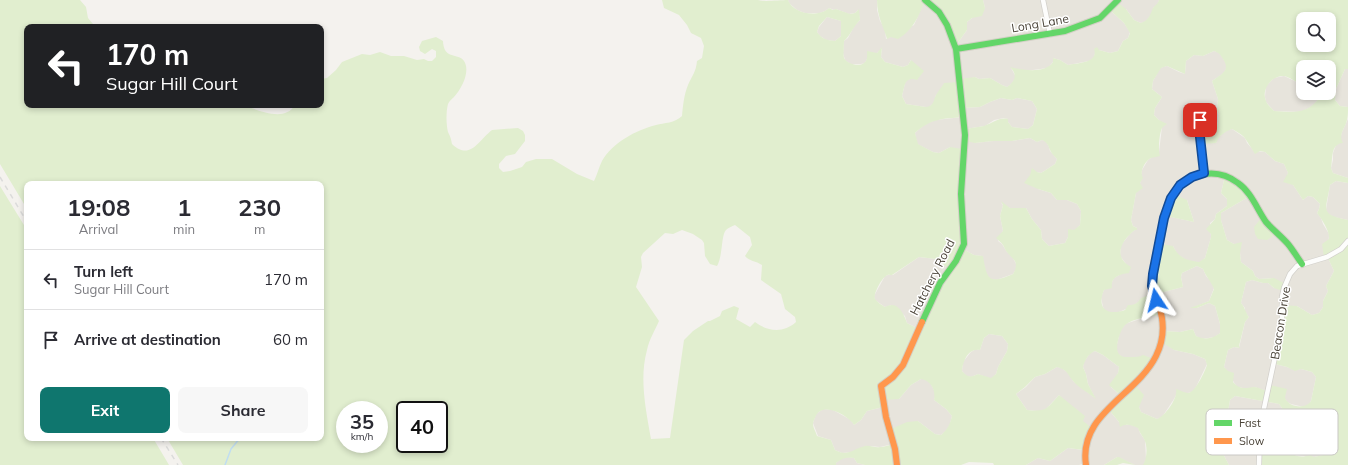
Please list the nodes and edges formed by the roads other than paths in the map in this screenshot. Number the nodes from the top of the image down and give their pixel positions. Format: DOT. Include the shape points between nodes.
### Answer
graph roads {
  1 [pos="925,0"];
  2 [pos="1043,0"];
  3 [pos="1118,0"];
  4 [pos="1050,34"];
  5 [pos="956,49"];
  6 [pos="1200,120"];
  7 [pos="1204,173"];
  8 [pos="1348,241"];
  9 [pos="1302,264"];
  10 [pos="1264,409"];
  11 [pos="1259,455"];
  12 [pos="897,465"];
  13 [pos="1086,465"];
  14 [pos="1259,465"];
  1 -- 5 [label="street, Hatchery Road" via="948,25"];
  2 -- 4 [label="street"];
  3 -- 4 [label="street, Long Lane" via="1105,14 1091,22"];
  4 -- 5 [label="street, Long Lane"];
  5 -- 12 [label="street, Hatchery Road" via="965,135 961,194 964,244 956,261 940,283 903,365 881,386"];
  6 -- 7 [label="street"];
  7 -- 9 [label="street" via="1221,174 1238,182 1247,190 1266,222 1288,244"];
  7 -- 13 [label="street" via="1180,185 1171,198 1164,218 1152,286 1164,326 1161,344 1144,375 1093,426 1085,445"];
  8 -- 9 [label="street" via="1327,258"];
  9 -- 10 [label="street, Beacon Drive" via="1290,274 1284,288 1282,324"];
  11 -- 14 [label="street, Beacon Drive"];
}
